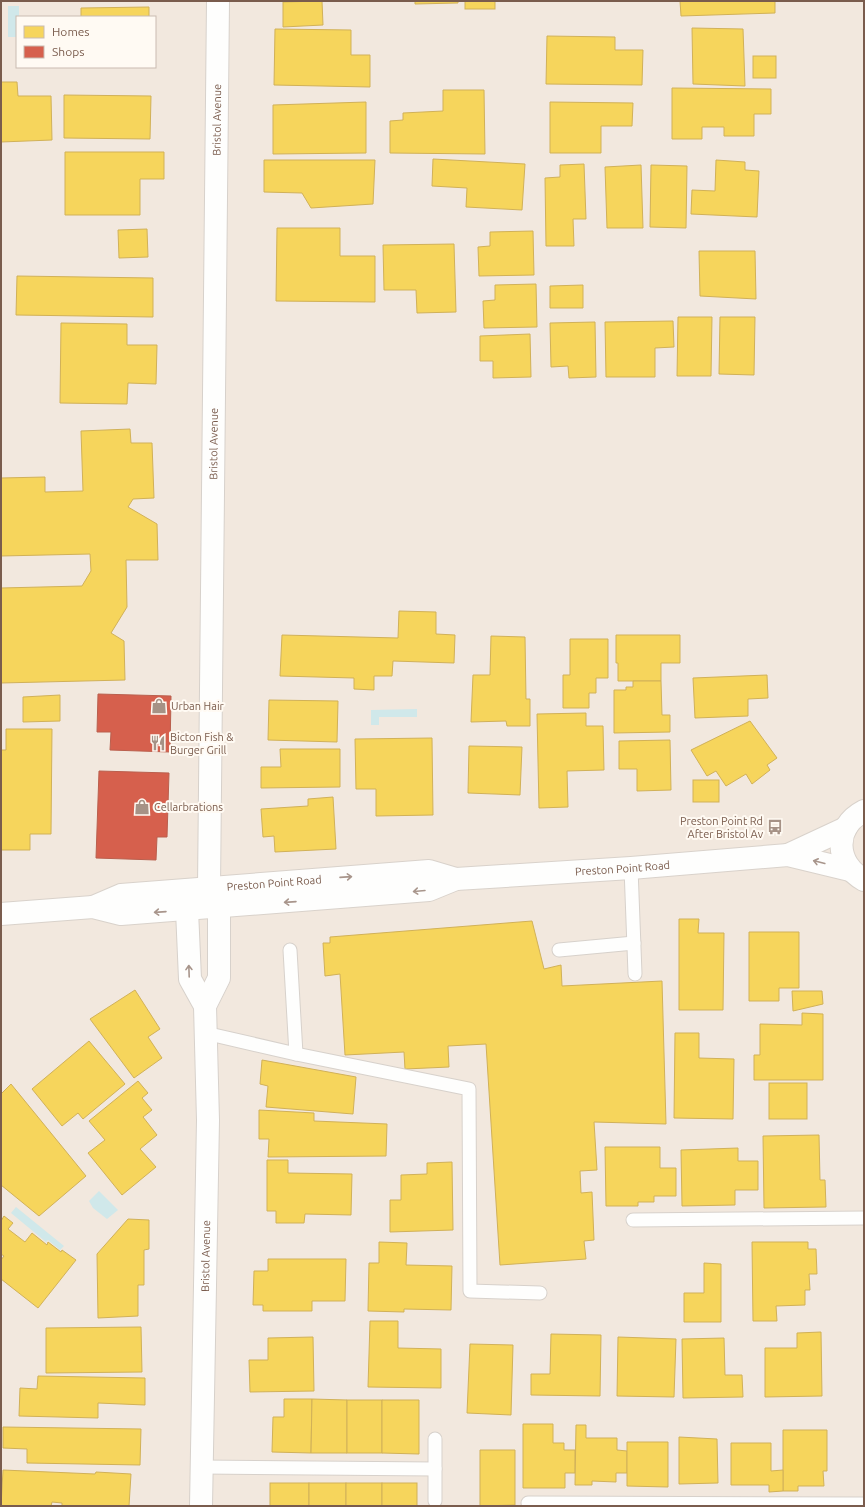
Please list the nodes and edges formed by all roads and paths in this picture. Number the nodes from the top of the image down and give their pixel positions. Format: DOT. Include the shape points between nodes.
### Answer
graph roads {
  1 [pos="218,1"];
  2 [pos="858,812"];
  3 [pos="788,855"];
  4 [pos="632,868"];
  5 [pos="857,875"];
  6 [pos="456,879"];
  7 [pos="209,887"];
  8 [pos="93,907"];
  9 [pos="220,907"];
  10 [pos="187,910"];
  11 [pos="1,914"];
  12 [pos="634,943"];
  13 [pos="290,950"];
  14 [pos="559,950"];
  15 [pos="635,974"];
  16 [pos="205,1006"];
  17 [pos="205,1033"];
  18 [pos="296,1054"];
  19 [pos="864,1218"];
  20 [pos="633,1220"];
  21 [pos="540,1293"];
  22 [pos="435,1439"];
  23 [pos="201,1467"];
  24 [pos="435,1469"];
  25 [pos="435,1501"];
  26 [pos="528,1503"];
  27 [pos="864,1504"];
  28 [pos="201,1506"];
  1 -- 7 [label="street, Bristol Avenue"];
  2 -- 3 [label="street, Preston Point Road"];
  2 -- 5 [label="street" via="842,838 841,850 844,861"];
  3 -- 4 [label="street, Preston Point Road"];
  5 -- 3 [label="street, Preston Point Road, one-way"];
  4 -- 6 [label="street, Preston Point Road"];
  4 -- 12 [label="lane"];
  7 -- 6 [label="street, Preston Point Road, one-way" via="429,871"];
  6 -- 9 [label="street, Preston Point Road, one-way" via="429,890"];
  7 -- 8 [label="street, Preston Point Road" via="121,895"];
  7 -- 9 [label="street, Bristol Avenue"];
  7 -- 10 [label="street"];
  10 -- 8 [label="street, Preston Point Road, one-way" via="121,914"];
  8 -- 11 [label="street, Preston Point Road"];
  9 -- 10 [label="street, Preston Point Road"];
  9 -- 16 [label="street, Bristol Avenue" via="219,978"];
  16 -- 10 [label="street, Bristol Avenue, one-way" via="190,979"];
  12 -- 14 [label="lane"];
  12 -- 15 [label="lane"];
  13 -- 18 [label="lane"];
  16 -- 17 [label="street, Bristol Avenue"];
  17 -- 18 [label="lane"];
  17 -- 23 [label="street, Bristol Avenue" via="208,1120"];
  18 -- 21 [label="lane" via="469,1089 470,1291"];
  19 -- 20 [label="lane"];
  22 -- 24 [label="lane"];
  23 -- 24 [label="lane"];
  23 -- 28 [label="street, Bristol Avenue"];
  24 -- 25 [label="lane"];
  26 -- 27 [label="lane"];
}
